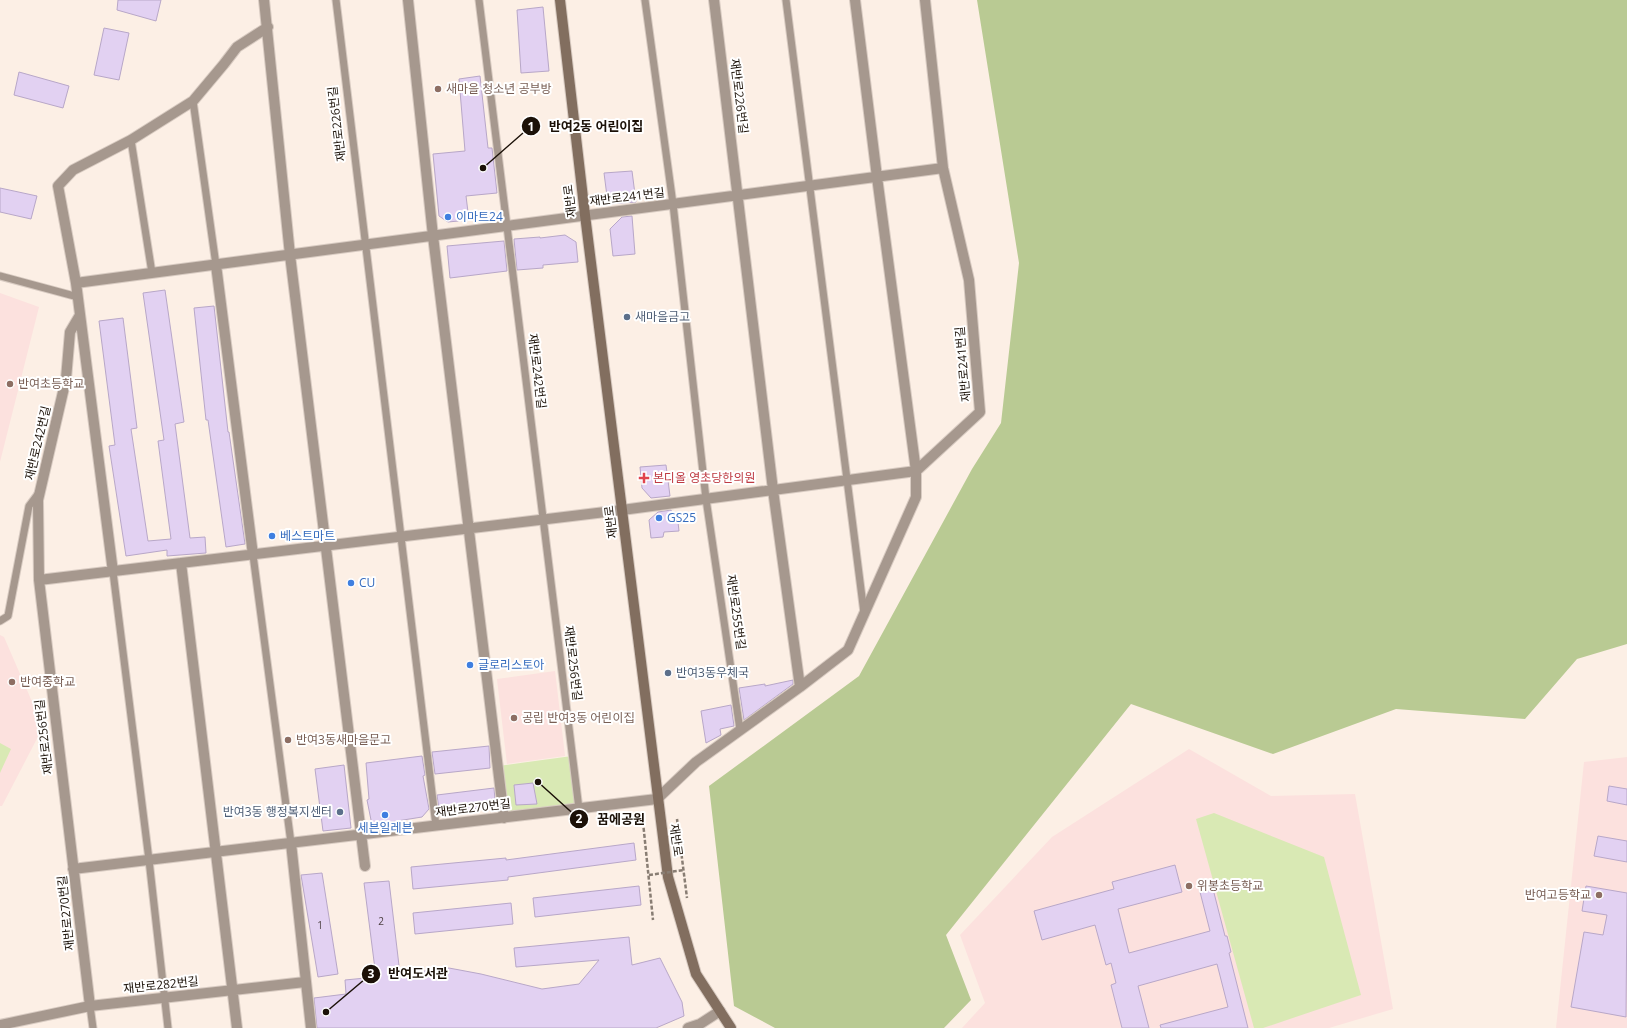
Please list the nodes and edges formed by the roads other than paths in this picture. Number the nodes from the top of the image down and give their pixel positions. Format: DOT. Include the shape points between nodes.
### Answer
graph roads {
  1 [pos="264,0"];
  2 [pos="336,0"];
  3 [pos="408,0"];
  4 [pos="478,0"];
  5 [pos="560,0"];
  6 [pos="645,0"];
  7 [pos="714,0"];
  8 [pos="786,0"];
  9 [pos="855,0"];
  10 [pos="925,0"];
  11 [pos="268,27"];
  12 [pos="193,101"];
  13 [pos="131,140"];
  14 [pos="942,168"];
  15 [pos="876,177"];
  16 [pos="810,186"];
  17 [pos="738,195"];
  18 [pos="672,204"];
  19 [pos="585,215"];
  20 [pos="506,226"];
  21 [pos="433,236"];
  22 [pos="364,245"];
  23 [pos="290,255"];
  24 [pos="216,265"];
  25 [pos="152,273"];
  26 [pos="0,276"];
  27 [pos="76,284"];
  28 [pos="78,297"];
  29 [pos="80,315"];
  30 [pos="916,471"];
  31 [pos="847,480"];
  32 [pos="41,490"];
  33 [pos="773,490"];
  34 [pos="706,499"];
  35 [pos="622,510"];
  36 [pos="542,520"];
  37 [pos="469,528"];
  38 [pos="400,537"];
  39 [pos="324,546"];
  40 [pos="253,555"];
  41 [pos="181,563"];
  42 [pos="113,572"];
  43 [pos="39,580"];
  44 [pos="864,614"];
  45 [pos="0,621"];
  46 [pos="800,687"];
  47 [pos="740,730"];
  48 [pos="657,799"];
  49 [pos="579,809"];
  50 [pos="504,818"];
  51 [pos="436,826"];
  52 [pos="361,835"];
  53 [pos="291,843"];
  54 [pos="216,852"];
  55 [pos="149,860"];
  56 [pos="365,866"];
  57 [pos="73,869"];
  58 [pos="306,982"];
  59 [pos="232,990"];
  60 [pos="165,998"];
  61 [pos="90,1006"];
  62 [pos="720,1011"];
  63 [pos="21,1024"];
  64 [pos="0,1025"];
  65 [pos="93,1028"];
  66 [pos="168,1028"];
  67 [pos="237,1028"];
  68 [pos="311,1028"];
  69 [pos="688,1028"];
  70 [pos="731,1028"];
  1 -- 11 [label="street"];
  2 -- 22 [label="lane, 재반로226번길"];
  3 -- 21 [label="street"];
  4 -- 20 [label="lane"];
  5 -- 19 [label="main road, 재반로"];
  6 -- 18 [label="lane"];
  7 -- 17 [label="street, 재반로226번길"];
  8 -- 16 [label="lane"];
  9 -- 15 [label="street"];
  10 -- 14 [label="street"];
  11 -- 12 [label="street" via="237,47"];
  11 -- 23 [label="street"];
  12 -- 13 [label="street"];
  12 -- 24 [label="lane"];
  13 -- 25 [label="lane"];
  13 -- 27 [label="street" via="73,170 58,186"];
  14 -- 15 [label="street, 재반로241번길"];
  14 -- 30 [label="street, 재반로241번길" via="969,280 980,412"];
  15 -- 16 [label="street, 재반로241번길"];
  15 -- 30 [label="street"];
  16 -- 17 [label="street, 재반로241번길"];
  16 -- 31 [label="lane"];
  17 -- 18 [label="street, 재반로241번길"];
  17 -- 33 [label="street"];
  18 -- 19 [label="street, 재반로241번길"];
  18 -- 34 [label="lane, 재반로241번길"];
  19 -- 20 [label="street"];
  19 -- 35 [label="main road, 재반로"];
  20 -- 21 [label="street"];
  20 -- 36 [label="lane, 재반로242번길"];
  21 -- 22 [label="street"];
  21 -- 37 [label="street"];
  22 -- 23 [label="street"];
  22 -- 38 [label="lane"];
  23 -- 24 [label="street"];
  23 -- 39 [label="street"];
  24 -- 25 [label="street"];
  24 -- 40 [label="street"];
  25 -- 27 [label="street"];
  26 -- 28 [label="lane"];
  27 -- 28 [label="street"];
  28 -- 29 [label="street"];
  29 -- 32 [label="street, 재반로242번길" via="70,332 66,379"];
  29 -- 42 [label="street"];
  30 -- 31 [label="street"];
  30 -- 44 [label="street" via="916,497"];
  31 -- 33 [label="street"];
  31 -- 44 [label="lane"];
  32 -- 43 [label="street, 재반로242번길" via="38,500"];
  32 -- 45 [label="lane" via="29,506 8,616"];
  33 -- 34 [label="street"];
  33 -- 46 [label="street"];
  34 -- 35 [label="street"];
  34 -- 47 [label="lane, 재반로255번길"];
  35 -- 36 [label="street"];
  35 -- 48 [label="main road, 재반로"];
  36 -- 37 [label="street"];
  36 -- 49 [label="lane, 재반로256번길"];
  37 -- 38 [label="street"];
  37 -- 50 [label="street"];
  38 -- 39 [label="street"];
  38 -- 51 [label="lane"];
  39 -- 40 [label="street"];
  39 -- 52 [label="street"];
  40 -- 41 [label="street"];
  40 -- 53 [label="lane"];
  41 -- 42 [label="street"];
  41 -- 54 [label="street"];
  42 -- 43 [label="street"];
  42 -- 55 [label="lane"];
  43 -- 57 [label="street, 재반로256번길"];
  44 -- 46 [label="street" via="848,650"];
  46 -- 47 [label="street"];
  47 -- 48 [label="street" via="696,762"];
  48 -- 49 [label="street, 재반로270번길"];
  48 -- 62 [label="main road, 재반로" via="668,877 696,974"];
  49 -- 50 [label="street, 재반로270번길"];
  50 -- 51 [label="street, 재반로270번길"];
  51 -- 52 [label="street, 재반로270번길"];
  52 -- 53 [label="street, 재반로270번길"];
  52 -- 56 [label="street"];
  53 -- 54 [label="street, 재반로270번길"];
  53 -- 58 [label="street"];
  54 -- 55 [label="street, 재반로270번길"];
  54 -- 59 [label="street"];
  55 -- 57 [label="street, 재반로270번길"];
  55 -- 60 [label="lane"];
  57 -- 61 [label="street, 재반로270번길"];
  58 -- 59 [label="street, 재반로282번길"];
  58 -- 68 [label="street"];
  59 -- 60 [label="street, 재반로282번길"];
  59 -- 67 [label="street"];
  60 -- 61 [label="street, 재반로282번길"];
  60 -- 66 [label="lane"];
  61 -- 63 [label="street, 재반로282번길"];
  61 -- 65 [label="lane, 재반로270번길"];
  62 -- 69 [label="street" via="700,1024"];
  62 -- 70 [label="main road, 재반로"];
  63 -- 64 [label="street, 재반로282번길"];
}
